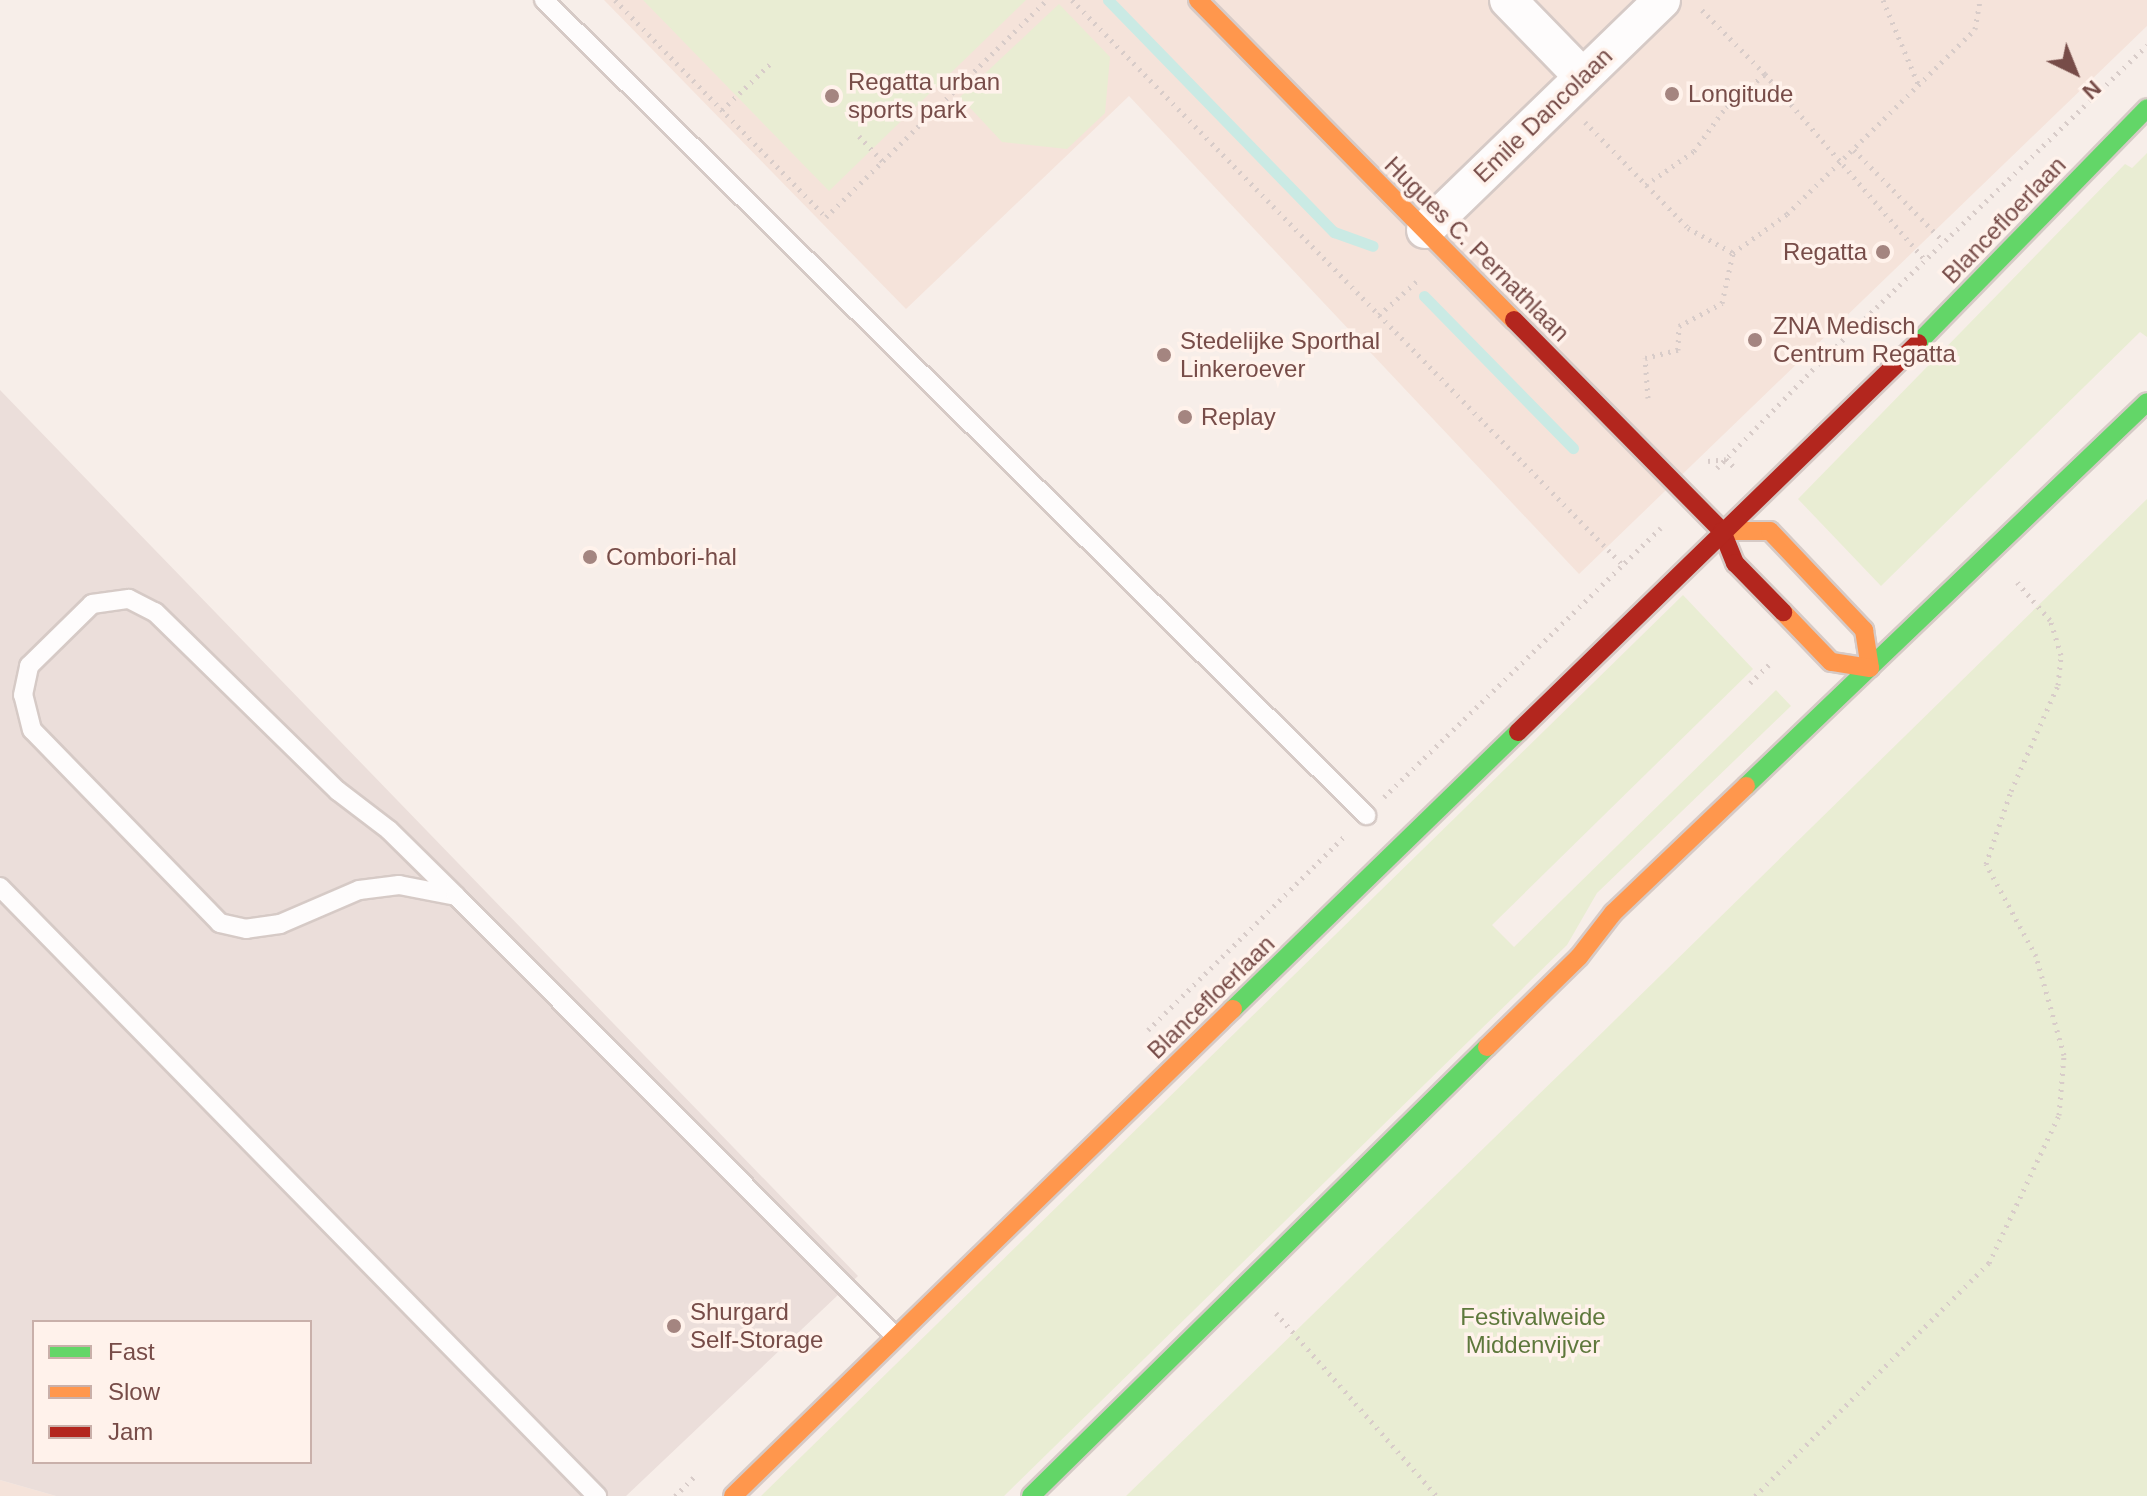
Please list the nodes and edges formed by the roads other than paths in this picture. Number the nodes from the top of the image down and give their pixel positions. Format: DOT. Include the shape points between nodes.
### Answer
graph roads {
  1 [pos="544,0"];
  2 [pos="1198,0"];
  3 [pos="1508,0"];
  4 [pos="1662,0"];
  5 [pos="1572,87"];
  6 [pos="2147,108"];
  7 [pos="1436,241"];
  8 [pos="2147,402"];
  9 [pos="1722,531"];
  10 [pos="1870,668"];
  11 [pos="1366,815"];
  12 [pos="0,887"];
  13 [pos="456,896"];
  14 [pos="896,1337"];
  15 [pos="597,1496"];
  16 [pos="733,1496"];
  17 [pos="1031,1496"];
  1 -- 11 [label="lane"];
  2 -- 7 [label="main road, Hugues C. Pernathlaan"];
  3 -- 5 [label="street"];
  4 -- 5 [label="street, Emile Dancolaan"];
  5 -- 7 [label="street, Emile Dancolaan"];
  6 -- 9 [label="main road, Blancefloerlaan" via="2000,254 1966,296"];
  7 -- 9 [label="main road, Hugues C. Pernathlaan"];
  8 -- 10 [label="main road"];
  9 -- 10 [label="main road" via="1735,563 1831,662"];
  9 -- 10 [label="main road" via="1770,531 1864,630"];
  9 -- 14 [label="main road, Blancefloerlaan"];
  10 -- 17 [label="main road" via="1613,913 1579,957"];
  12 -- 15 [label="lane"];
  13 -- 13 [label="lane" via="389,830 338,791 155,612 129,599 92,604 29,666 23,695 32,730 220,923 246,929 280,924 359,890 399,885"];
  13 -- 14 [label="lane"];
  14 -- 16 [label="main road, Blancefloerlaan"];
}
